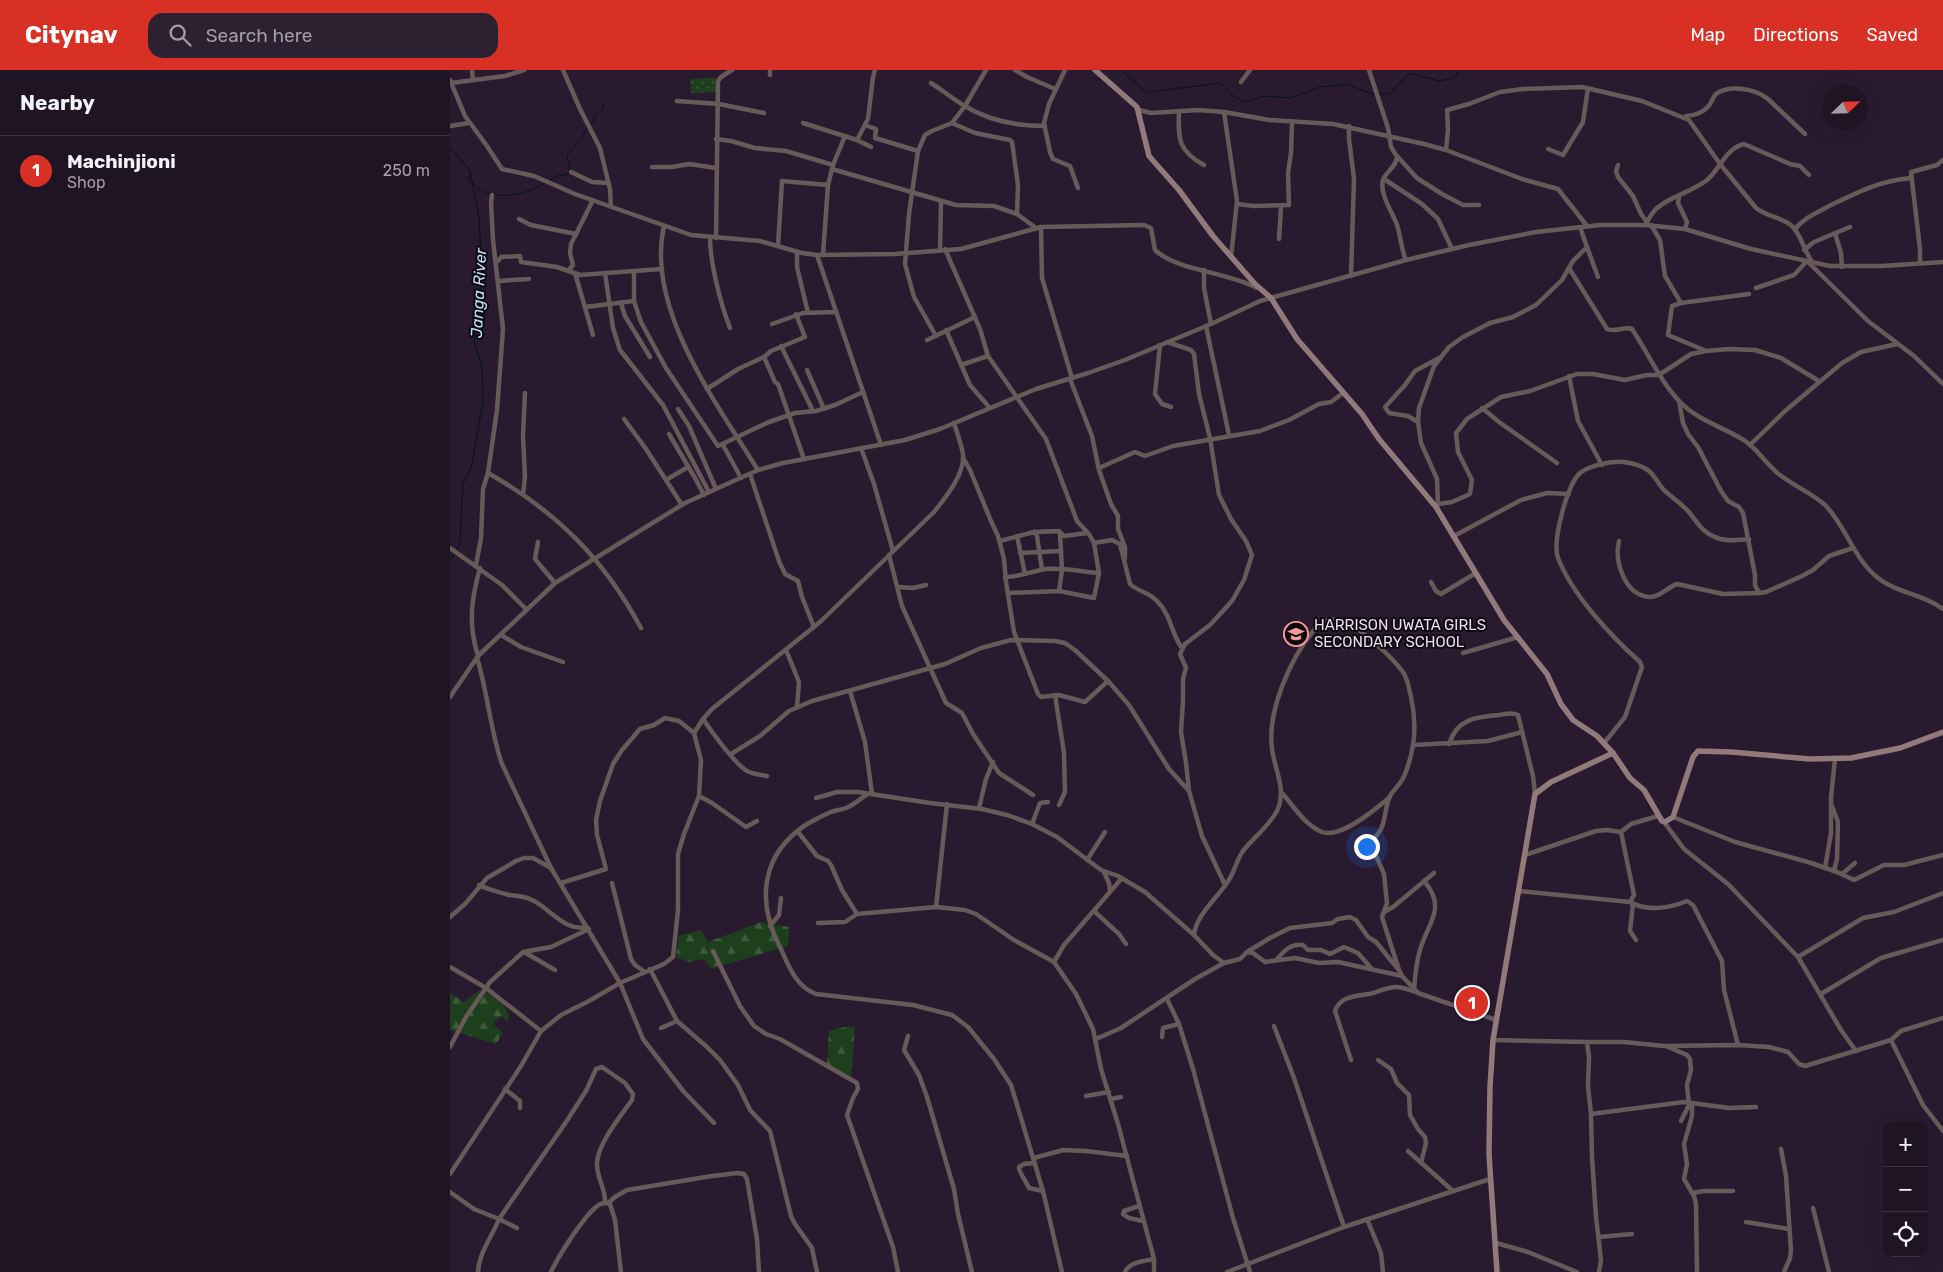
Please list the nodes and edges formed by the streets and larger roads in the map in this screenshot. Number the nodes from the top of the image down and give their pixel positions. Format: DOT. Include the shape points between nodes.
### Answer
graph roads {
  1 [pos="472,70"];
  2 [pos="524,70"];
  3 [pos="563,70"];
  4 [pos="732,70"];
  5 [pos="875,70"];
  6 [pos="986,70"];
  7 [pos="1015,70"];
  8 [pos="1065,70"];
  9 [pos="1095,70"];
  10 [pos="1250,70"];
  11 [pos="1369,70"];
  12 [pos="473,80"];
  13 [pos="450,81"];
  14 [pos="1240,82"];
  15 [pos="931,83"];
  16 [pos="1588,88"];
  17 [pos="1055,89"];
  18 [pos="676,101"];
  19 [pos="718,104"];
  20 [pos="965,106"];
  21 [pos="1139,110"];
  22 [pos="1179,111"];
  23 [pos="1224,112"];
  24 [pos="764,113"];
  25 [pos="1684,116"];
  26 [pos="1292,122"];
  27 [pos="469,123"];
  28 [pos="803,123"];
  29 [pos="952,124"];
  30 [pos="866,125"];
  31 [pos="450,126"];
  32 [pos="1045,126"];
  33 [pos="1349,126"];
  34 [pos="1804,134"];
  35 [pos="1390,135"];
  36 [pos="845,136"];
  37 [pos="716,139"];
  38 [pos="857,140"];
  39 [pos="872,147"];
  40 [pos="1446,150"];
  41 [pos="1548,150"];
  42 [pos="918,152"];
  43 [pos="1396,155"];
  44 [pos="1943,160"];
  45 [pos="1720,164"];
  46 [pos="1204,165"];
  47 [pos="1618,165"];
  48 [pos="652,167"];
  49 [pos="832,167"];
  50 [pos="716,168"];
  51 [pos="572,172"];
  52 [pos="1809,175"];
  53 [pos="1384,178"];
  54 [pos="1911,178"];
  55 [pos="609,183"];
  56 [pos="828,185"];
  57 [pos="1078,188"];
  58 [pos="913,191"];
  59 [pos="492,195"];
  60 [pos="1679,196"];
  61 [pos="593,200"];
  62 [pos="941,201"];
  63 [pos="1237,204"];
  64 [pos="1479,205"];
  65 [pos="1280,206"];
  66 [pos="610,207"];
  67 [pos="1017,214"];
  68 [pos="519,219"];
  69 [pos="1648,224"];
  70 [pos="664,226"];
  71 [pos="1587,226"];
  72 [pos="1580,227"];
  73 [pos="1850,227"];
  74 [pos="1038,228"];
  75 [pos="1795,229"];
  76 [pos="1685,230"];
  77 [pos="1835,233"];
  78 [pos="576,234"];
  79 [pos="713,238"];
  80 [pos="1279,239"];
  81 [pos="778,246"];
  82 [pos="1452,248"];
  83 [pos="1586,248"];
  84 [pos="942,250"];
  85 [pos="1804,250"];
  86 [pos="797,252"];
  87 [pos="905,253"];
  88 [pos="817,255"];
  89 [pos="823,255"];
  90 [pos="1231,257"];
  91 [pos="1406,260"];
  92 [pos="496,261"];
  93 [pos="1810,261"];
  94 [pos="1943,262"];
  95 [pos="1920,263"];
  96 [pos="1842,267"];
  97 [pos="1569,268"];
  98 [pos="662,269"];
  99 [pos="569,270"];
  100 [pos="1204,270"];
  101 [pos="634,271"];
  102 [pos="575,273"];
  103 [pos="605,273"];
  104 [pos="1351,276"];
  105 [pos="1598,277"];
  106 [pos="529,278"];
  107 [pos="498,281"];
  108 [pos="1756,288"];
  109 [pos="1261,290"];
  110 [pos="1749,294"];
  111 [pos="1271,298"];
  112 [pos="634,301"];
  113 [pos="621,303"];
  114 [pos="608,304"];
  115 [pos="1681,304"];
  116 [pos="585,307"];
  117 [pos="836,312"];
  118 [pos="808,313"];
  119 [pos="796,314"];
  120 [pos="975,317"];
  121 [pos="772,324"];
  122 [pos="1208,325"];
  123 [pos="730,328"];
  124 [pos="946,330"];
  125 [pos="592,334"];
  126 [pos="936,336"];
  127 [pos="927,340"];
  128 [pos="1167,342"];
  129 [pos="1897,344"];
  130 [pos="1160,345"];
  131 [pos="781,346"];
  132 [pos="1706,351"];
  133 [pos="988,356"];
  134 [pos="650,357"];
  135 [pos="764,357"];
  136 [pos="1440,358"];
  137 [pos="961,365"];
  138 [pos="807,370"];
  139 [pos="1660,375"];
  140 [pos="1569,376"];
  141 [pos="1071,378"];
  142 [pos="1819,381"];
  143 [pos="1943,384"];
  144 [pos="707,388"];
  145 [pos="863,392"];
  146 [pos="525,393"];
  147 [pos="1343,393"];
  148 [pos="1017,396"];
  149 [pos="1679,401"];
  150 [pos="989,408"];
  151 [pos="1171,408"];
  152 [pos="1482,408"];
  153 [pos="678,409"];
  154 [pos="824,409"];
  155 [pos="813,411"];
  156 [pos="789,415"];
  157 [pos="624,419"];
  158 [pos="1418,422"];
  159 [pos="954,423"];
  160 [pos="669,434"];
  161 [pos="1229,435"];
  162 [pos="737,436"];
  163 [pos="1210,438"];
  164 [pos="723,445"];
  165 [pos="881,445"];
  166 [pos="1750,445"];
  167 [pos="860,448"];
  168 [pos="963,458"];
  169 [pos="804,459"];
  170 [pos="1558,463"];
  171 [pos="1602,465"];
  172 [pos="688,467"];
  173 [pos="1098,468"];
  174 [pos="758,470"];
  175 [pos="488,473"];
  176 [pos="750,474"];
  177 [pos="740,478"];
  178 [pos="666,480"];
  179 [pos="716,489"];
  180 [pos="709,492"];
  181 [pos="523,494"];
  182 [pos="1569,494"];
  183 [pos="704,495"];
  184 [pos="682,505"];
  185 [pos="1438,507"];
  186 [pos="1034,532"];
  187 [pos="1087,532"];
  188 [pos="1060,533"];
  189 [pos="1017,536"];
  190 [pos="1454,536"];
  191 [pos="1748,539"];
  192 [pos="1000,541"];
  193 [pos="1619,541"];
  194 [pos="538,542"];
  195 [pos="1094,544"];
  196 [pos="450,548"];
  197 [pos="1853,548"];
  198 [pos="1039,551"];
  199 [pos="1061,551"];
  200 [pos="891,553"];
  201 [pos="1020,553"];
  202 [pos="1124,558"];
  203 [pos="594,559"];
  204 [pos="478,566"];
  205 [pos="1042,570"];
  206 [pos="1062,570"];
  207 [pos="1099,573"];
  208 [pos="1476,573"];
  209 [pos="1025,574"];
  210 [pos="1005,577"];
  211 [pos="1431,582"];
  212 [pos="555,583"];
  213 [pos="926,585"];
  214 [pos="898,587"];
  215 [pos="1059,591"];
  216 [pos="1008,593"];
  217 [pos="1759,593"];
  218 [pos="1943,608"];
  219 [pos="526,609"];
  220 [pos="814,627"];
  221 [pos="641,628"];
  222 [pos="501,635"];
  223 [pos="1518,637"];
  224 [pos="1016,640"];
  225 [pos="1182,648"];
  226 [pos="786,650"];
  227 [pos="1463,653"];
  228 [pos="478,657"];
  229 [pos="563,662"];
  230 [pos="931,667"];
  231 [pos="1108,681"];
  232 [pos="850,691"];
  233 [pos="1055,695"];
  234 [pos="450,697"];
  235 [pos="797,707"];
  236 [pos="703,719"];
  237 [pos="1522,732"];
  238 [pos="1943,732"];
  239 [pos="694,733"];
  240 [pos="1604,742"];
  241 [pos="1448,744"];
  242 [pos="1413,745"];
  243 [pos="1613,753"];
  244 [pos="731,754"];
  245 [pos="1835,759"];
  246 [pos="993,762"];
  247 [pos="766,776"];
  248 [pos="1189,790"];
  249 [pos="870,794"];
  250 [pos="1283,794"];
  251 [pos="1534,794"];
  252 [pos="1033,795"];
  253 [pos="699,796"];
  254 [pos="1390,796"];
  255 [pos="816,798"];
  256 [pos="1048,802"];
  257 [pos="947,804"];
  258 [pos="1059,805"];
  259 [pos="1831,805"];
  260 [pos="979,808"];
  261 [pos="1658,816"];
  262 [pos="1673,817"];
  263 [pos="757,821"];
  264 [pos="1664,822"];
  265 [pos="1032,824"];
  266 [pos="798,832"];
  267 [pos="1105,832"];
  268 [pos="1621,832"];
  269 [pos="544,851"];
  270 [pos="1525,855"];
  271 [pos="1943,855"];
  272 [pos="538,859"];
  273 [pos="1087,860"];
  274 [pos="1855,863"];
  275 [pos="551,868"];
  276 [pos="1825,868"];
  277 [pos="1834,871"];
  278 [pos="1104,872"];
  279 [pos="1434,873"];
  280 [pos="1842,874"];
  281 [pos="1122,878"];
  282 [pos="1424,881"];
  283 [pos="561,883"];
  284 [pos="612,883"];
  285 [pos="479,885"];
  286 [pos="1226,885"];
  287 [pos="1519,890"];
  288 [pos="1109,893"];
  289 [pos="1943,893"];
  290 [pos="781,898"];
  291 [pos="1632,903"];
  292 [pos="936,907"];
  293 [pos="1094,911"];
  294 [pos="1383,912"];
  295 [pos="857,914"];
  296 [pos="450,917"];
  297 [pos="818,923"];
  298 [pos="770,926"];
  299 [pos="588,928"];
  300 [pos="1194,935"];
  301 [pos="1636,940"];
  302 [pos="1943,940"];
  303 [pos="1126,944"];
  304 [pos="713,951"];
  305 [pos="523,952"];
  306 [pos="1246,952"];
  307 [pos="1798,957"];
  308 [pos="1277,959"];
  309 [pos="1054,962"];
  310 [pos="1224,963"];
  311 [pos="450,967"];
  312 [pos="1371,968"];
  313 [pos="650,969"];
  314 [pos="555,970"];
  315 [pos="1399,970"];
  316 [pos="645,972"];
  317 [pos="1402,976"];
  318 [pos="620,982"];
  319 [pos="486,988"];
  320 [pos="1416,991"];
  321 [pos="1821,994"];
  322 [pos="1167,999"];
  323 [pos="1943,1018"];
  324 [pos="1496,1020"];
  325 [pos="677,1021"];
  326 [pos="1179,1024"];
  327 [pos="1274,1026"];
  328 [pos="661,1028"];
  329 [pos="541,1031"];
  330 [pos="908,1036"];
  331 [pos="1162,1037"];
  332 [pos="1096,1039"];
  333 [pos="1493,1040"];
  334 [pos="1891,1040"];
  335 [pos="1587,1042"];
  336 [pos="1738,1045"];
  337 [pos="1664,1046"];
  338 [pos="450,1047"];
  339 [pos="1856,1051"];
  340 [pos="1351,1060"];
  341 [pos="1378,1060"];
  342 [pos="505,1089"];
  343 [pos="1109,1092"];
  344 [pos="1086,1096"];
  345 [pos="1121,1097"];
  346 [pos="1111,1099"];
  347 [pos="1690,1102"];
  348 [pos="1756,1107"];
  349 [pos="520,1108"];
  350 [pos="1591,1114"];
  351 [pos="1681,1121"];
  352 [pos="714,1123"];
  353 [pos="1943,1132"];
  354 [pos="1781,1149"];
  355 [pos="1408,1151"];
  356 [pos="1127,1156"];
  357 [pos="1034,1161"];
  358 [pos="1422,1163"];
  359 [pos="450,1174"];
  360 [pos="1490,1179"];
  361 [pos="1453,1191"];
  362 [pos="1733,1191"];
  363 [pos="450,1192"];
  364 [pos="1043,1192"];
  365 [pos="1692,1194"];
  366 [pos="607,1203"];
  367 [pos="1139,1206"];
  368 [pos="1813,1208"];
  369 [pos="499,1219"];
  370 [pos="1367,1219"];
  371 [pos="1144,1222"];
  372 [pos="1746,1222"];
  373 [pos="1344,1227"];
  374 [pos="517,1228"];
  375 [pos="1789,1229"];
  376 [pos="1632,1234"];
  377 [pos="1599,1237"];
  378 [pos="1496,1243"];
  379 [pos="1154,1258"];
  380 [pos="1247,1264"];
  381 [pos="478,1272"];
  382 [pos="551,1272"];
  383 [pos="621,1272"];
  384 [pos="759,1272"];
  385 [pos="817,1272"];
  386 [pos="898,1272"];
  387 [pos="972,1272"];
  388 [pos="1062,1272"];
  389 [pos="1125,1272"];
  390 [pos="1154,1272"];
  391 [pos="1227,1272"];
  392 [pos="1250,1272"];
  393 [pos="1383,1272"];
  394 [pos="1497,1272"];
  395 [pos="1577,1272"];
  396 [pos="1599,1272"];
  397 [pos="1697,1272"];
  398 [pos="1784,1272"];
  399 [pos="1829,1272"];
  1 -- 12 [label="street"];
  2 -- 12 [label="street"];
  3 -- 55 [label="street" via="592,128"];
  4 -- 19 [label="street" via="718,81"];
  5 -- 30 [label="street"];
  6 -- 20 [label="street"];
  7 -- 17 [label="street"];
  8 -- 17 [label="street"];
  9 -- 21 [label="street"];
  10 -- 14 [label="street"];
  11 -- 35 [label="street"];
  12 -- 13 [label="street"];
  13 -- 27 [label="street"];
  15 -- 20 [label="street"];
  16 -- 25 [label="street" via="1625,96"];
  16 -- 40 [label="street" via="1508,90 1449,109 1446,112"];
  16 -- 41 [label="street" via="1584,118 1577,134 1563,155"];
  17 -- 32 [label="street" via="1047,108"];
  18 -- 19 [label="street"];
  19 -- 24 [label="street"];
  19 -- 37 [label="street"];
  20 -- 29 [label="street"];
  20 -- 32 [label="street" via="1010,123"];
  21 -- 22 [label="street"];
  21 -- 90 [label="street" via="1149,156"];
  22 -- 23 [label="street"];
  22 -- 46 [label="street" via="1182,147"];
  23 -- 26 [label="street"];
  23 -- 63 [label="street"];
  25 -- 34 [label="street" via="1705,110 1720,93 1750,89 1762,94"];
  25 -- 45 [label="street"];
  26 -- 33 [label="street"];
  26 -- 65 [label="street" via="1289,205"];
  27 -- 31 [label="street"];
  27 -- 61 [label="street" via="502,170 547,181"];
  28 -- 36 [label="street"];
  29 -- 42 [label="street" via="932,130 925,136"];
  29 -- 67 [label="street" via="1012,142 1018,185"];
  30 -- 38 [label="street"];
  30 -- 42 [label="street" via="876,129 874,138"];
  32 -- 57 [label="street" via="1052,156 1070,166"];
  33 -- 35 [label="street"];
  33 -- 104 [label="street" via="1354,178"];
  35 -- 40 [label="street"];
  35 -- 43 [label="street"];
  36 -- 38 [label="street"];
  36 -- 49 [label="street"];
  37 -- 49 [label="street" via="786,151"];
  37 -- 50 [label="street"];
  38 -- 39 [label="street"];
  40 -- 71 [label="street" via="1558,189"];
  42 -- 58 [label="street"];
  43 -- 53 [label="street" via="1396,163"];
  43 -- 64 [label="street" via="1417,178 1442,194 1464,205"];
  44 -- 54 [label="street" via="1937,165 1914,170"];
  45 -- 52 [label="street" via="1744,144 1800,166"];
  45 -- 60 [label="street" via="1710,178"];
  45 -- 75 [label="street" via="1759,210"];
  47 -- 69 [label="street" via="1618,177"];
  48 -- 50 [label="street" via="689,164"];
  49 -- 56 [label="street"];
  49 -- 58 [label="street"];
  50 -- 79 [label="street"];
  51 -- 55 [label="street" via="592,182"];
  53 -- 82 [label="street" via="1430,211 1440,222"];
  53 -- 91 [label="street" via="1384,191"];
  54 -- 75 [label="street" via="1883,183 1846,196 1808,217"];
  54 -- 95 [label="street"];
  55 -- 66 [label="street"];
  56 -- 81 [label="street" via="782,181"];
  56 -- 89 [label="street"];
  58 -- 62 [label="street"];
  58 -- 87 [label="street"];
  59 -- 92 [label="street"];
  60 -- 69 [label="street" via="1657,209"];
  60 -- 76 [label="street" via="1678,203 1687,222"];
  61 -- 66 [label="street"];
  61 -- 78 [label="street"];
  62 -- 67 [label="street" via="994,206"];
  62 -- 84 [label="street"];
  63 -- 65 [label="street"];
  63 -- 90 [label="street"];
  65 -- 80 [label="street"];
  66 -- 70 [label="street"];
  67 -- 74 [label="street"];
  68 -- 78 [label="street" via="531,225"];
  69 -- 71 [label="street"];
  69 -- 76 [label="street"];
  69 -- 115 [label="street" via="1660,240 1665,276"];
  70 -- 79 [label="street"];
  70 -- 98 [label="street" via="660,252"];
  71 -- 72 [label="street"];
  72 -- 82 [label="street"];
  72 -- 83 [label="street"];
  73 -- 77 [label="street"];
  74 -- 84 [label="street" via="974,246"];
  74 -- 100 [label="street" via="1146,225 1151,228 1153,246 1158,252 1171,261"];
  74 -- 141 [label="street" via="1042,278"];
  75 -- 85 [label="street"];
  76 -- 93 [label="street" via="1751,249"];
  77 -- 85 [label="street"];
  77 -- 96 [label="street"];
  78 -- 99 [label="street" via="570,249 573,265"];
  79 -- 81 [label="street" via="750,240"];
  79 -- 123 [label="street" via="710,250 715,277"];
  81 -- 86 [label="street"];
  82 -- 91 [label="street"];
  83 -- 97 [label="street"];
  83 -- 105 [label="street"];
  84 -- 87 [label="street"];
  84 -- 120 [label="street"];
  85 -- 93 [label="street"];
  86 -- 88 [label="street"];
  86 -- 118 [label="street" via="797,267"];
  87 -- 89 [label="street"];
  87 -- 126 [label="street" via="906,271 913,293"];
  88 -- 89 [label="street"];
  88 -- 117 [label="street"];
  90 -- 109 [label="street"];
  91 -- 104 [label="street"];
  92 -- 99 [label="street" via="501,257 520,256 521,262"];
  92 -- 107 [label="street"];
  93 -- 96 [label="street"];
  93 -- 108 [label="street" via="1794,275"];
  93 -- 129 [label="street" via="1851,306"];
  94 -- 95 [label="street"];
  95 -- 96 [label="street"];
  97 -- 136 [label="street" via="1562,280 1536,305 1463,337"];
  97 -- 139 [label="street" via="1607,329 1632,329"];
  98 -- 101 [label="street"];
  98 -- 144 [label="street" via="679,333"];
  99 -- 102 [label="street"];
  100 -- 109 [label="street"];
  100 -- 122 [label="street"];
  101 -- 103 [label="street"];
  101 -- 112 [label="street"];
  102 -- 103 [label="street"];
  102 -- 116 [label="street"];
  103 -- 114 [label="street"];
  104 -- 111 [label="street"];
  106 -- 107 [label="street"];
  107 -- 175 [label="street" via="503,329"];
  109 -- 111 [label="street"];
  110 -- 115 [label="street"];
  111 -- 122 [label="street"];
  111 -- 147 [label="street" via="1297,339"];
  112 -- 113 [label="street"];
  112 -- 164 [label="street" via="646,333 666,368 717,446"];
  113 -- 114 [label="street"];
  113 -- 134 [label="street" via="625,316"];
  114 -- 116 [label="street"];
  114 -- 180 [label="street" via="620,350 666,410"];
  115 -- 132 [label="street" via="1672,306 1668,335"];
  116 -- 125 [label="street"];
  117 -- 118 [label="street"];
  117 -- 145 [label="street"];
  118 -- 119 [label="street"];
  119 -- 121 [label="street"];
  119 -- 131 [label="street" via="805,336"];
  120 -- 124 [label="street"];
  120 -- 133 [label="street"];
  122 -- 128 [label="street"];
  122 -- 161 [label="street"];
  124 -- 126 [label="street"];
  124 -- 137 [label="street"];
  126 -- 127 [label="street"];
  128 -- 130 [label="street"];
  128 -- 163 [label="street" via="1189,349 1194,354 1199,394"];
  129 -- 142 [label="street" via="1861,352 1842,362"];
  129 -- 143 [label="street"];
  130 -- 141 [label="street"];
  130 -- 151 [label="street" via="1155,394 1162,404"];
  131 -- 135 [label="street"];
  131 -- 155 [label="street"];
  132 -- 139 [label="street" via="1686,356"];
  132 -- 142 [label="street" via="1761,351 1789,362"];
  133 -- 137 [label="street"];
  133 -- 148 [label="street"];
  135 -- 144 [label="street"];
  135 -- 156 [label="street"];
  136 -- 158 [label="street" via="1428,381"];
  136 -- 158 [label="street" via="1415,371 1385,408 1389,413 1408,416"];
  137 -- 150 [label="street" via="970,385"];
  138 -- 154 [label="street"];
  139 -- 140 [label="street" via="1625,380 1592,374"];
  139 -- 149 [label="street"];
  140 -- 152 [label="street" via="1530,391 1501,397"];
  140 -- 171 [label="street" via="1578,422"];
  141 -- 148 [label="street"];
  141 -- 173 [label="street" via="1092,436"];
  142 -- 166 [label="street"];
  144 -- 162 [label="street"];
  145 -- 154 [label="street"];
  145 -- 165 [label="street"];
  146 -- 181 [label="street" via="523,436 526,478"];
  147 -- 161 [label="street" via="1268,429"];
  147 -- 185 [label="street"];
  148 -- 150 [label="street"];
  148 -- 187 [label="street" via="1046,438 1077,521"];
  149 -- 166 [label="street"];
  149 -- 191 [label="street" via="1688,434 1720,491 1741,510 1745,518"];
  150 -- 159 [label="street"];
  152 -- 170 [label="street"];
  152 -- 185 [label="street" via="1463,422 1456,433 1458,452 1472,480 1470,494"];
  153 -- 179 [label="street" via="689,426"];
  154 -- 155 [label="street"];
  155 -- 156 [label="street"];
  156 -- 162 [label="street"];
  156 -- 169 [label="street"];
  157 -- 178 [label="street"];
  158 -- 185 [label="street" via="1421,443 1437,479"];
  159 -- 165 [label="street"];
  159 -- 168 [label="street"];
  160 -- 172 [label="street"];
  161 -- 163 [label="street"];
  162 -- 164 [label="street"];
  162 -- 174 [label="street"];
  163 -- 173 [label="street" via="1145,456 1135,452"];
  163 -- 225 [label="street" via="1221,500 1252,555 1244,580 1228,606"];
  164 -- 177 [label="street"];
  165 -- 167 [label="street"];
  166 -- 197 [label="street" via="1781,476 1825,506"];
  167 -- 169 [label="street"];
  167 -- 200 [label="street" via="874,484"];
  168 -- 192 [label="street"];
  168 -- 200 [label="street" via="957,478 941,504"];
  169 -- 174 [label="street"];
  171 -- 182 [label="street" via="1581,472"];
  171 -- 191 [label="street" via="1622,462 1644,468 1684,506 1705,532 1722,540"];
  172 -- 178 [label="street"];
  172 -- 183 [label="street"];
  173 -- 202 [label="street" via="1118,516 1118,529 1125,547"];
  174 -- 176 [label="street"];
  175 -- 181 [label="street"];
  175 -- 204 [label="street" via="483,489"];
  176 -- 177 [label="street"];
  176 -- 220 [label="street" via="779,561 785,574 798,580"];
  177 -- 179 [label="street"];
  178 -- 184 [label="street"];
  179 -- 180 [label="street"];
  180 -- 183 [label="street"];
  181 -- 203 [label="street" via="558,522"];
  182 -- 190 [label="street" via="1547,493 1521,500"];
  182 -- 240 [label="street" via="1556,541 1558,558 1592,612 1642,666 1625,717"];
  183 -- 184 [label="street"];
  184 -- 203 [label="street"];
  185 -- 190 [label="street"];
  186 -- 188 [label="street"];
  186 -- 189 [label="street"];
  186 -- 198 [label="street"];
  187 -- 188 [label="street" via="1064,536"];
  187 -- 195 [label="street"];
  188 -- 199 [label="street"];
  189 -- 192 [label="street"];
  189 -- 201 [label="street"];
  190 -- 208 [label="street"];
  191 -- 217 [label="street"];
  192 -- 210 [label="street"];
  193 -- 217 [label="street" via="1617,555 1623,576 1630,587 1643,595 1654,596 1677,584 1723,594"];
  194 -- 212 [label="street" via="536,561"];
  195 -- 202 [label="street" via="1117,541"];
  195 -- 207 [label="street"];
  196 -- 204 [label="street"];
  197 -- 217 [label="street" via="1829,556 1802,576"];
  197 -- 218 [label="street" via="1879,579"];
  198 -- 199 [label="street"];
  198 -- 201 [label="street"];
  198 -- 205 [label="street"];
  199 -- 206 [label="street"];
  200 -- 214 [label="street"];
  200 -- 220 [label="street"];
  201 -- 209 [label="street"];
  202 -- 225 [label="street" via="1130,584 1158,601"];
  203 -- 212 [label="street"];
  203 -- 221 [label="street" via="619,589"];
  204 -- 219 [label="street"];
  204 -- 228 [label="street" via="471,626"];
  205 -- 206 [label="street"];
  205 -- 209 [label="street"];
  206 -- 207 [label="street"];
  206 -- 215 [label="street"];
  207 -- 215 [label="street" via="1095,598"];
  208 -- 211 [label="street" via="1441,594"];
  208 -- 223 [label="street"];
  209 -- 210 [label="street"];
  210 -- 216 [label="street"];
  212 -- 219 [label="street"];
  213 -- 214 [label="street"];
  214 -- 230 [label="street" via="902,606"];
  215 -- 216 [label="street"];
  216 -- 224 [label="street"];
  219 -- 222 [label="street"];
  220 -- 226 [label="street"];
  222 -- 228 [label="street"];
  222 -- 229 [label="street" via="521,648"];
  223 -- 227 [label="street"];
  223 -- 240 [label="street" via="1547,674 1561,704 1573,720"];
  224 -- 230 [label="street" via="981,648"];
  224 -- 231 [label="street" via="1065,643"];
  224 -- 233 [label="street" via="1038,694 1041,697"];
  225 -- 248 [label="street" via="1180,654 1186,668 1181,732"];
  226 -- 235 [label="street" via="799,682"];
  226 -- 236 [label="street"];
  228 -- 234 [label="street"];
  228 -- 269 [label="street" via="502,764"];
  230 -- 232 [label="street"];
  230 -- 246 [label="street" via="946,703 962,713"];
  231 -- 233 [label="street" via="1085,702"];
  231 -- 248 [label="street" via="1129,705 1173,773"];
  232 -- 235 [label="street"];
  232 -- 249 [label="street" via="864,742"];
  233 -- 258 [label="street" via="1064,754 1065,788"];
  235 -- 244 [label="street"];
  236 -- 239 [label="street"];
  236 -- 244 [label="street"];
  237 -- 241 [label="street" via="1488,741"];
  237 -- 241 [label="street" via="1516,714 1481,716 1462,724"];
  237 -- 251 [label="street"];
  238 -- 245 [label="street" via="1900,748"];
  239 -- 253 [label="street" via="701,760"];
  239 -- 283 [label="street" via="679,721 665,718 654,725 642,727 633,736 613,764 597,810 597,835 606,870"];
  240 -- 243 [label="street"];
  241 -- 242 [label="street"];
  242 -- 250 [label="street" via="1415,715 1402,672 1348,622 1323,621 1298,652 1276,705 1272,748"];
  242 -- 254 [label="street" via="1404,776"];
  243 -- 251 [label="street" via="1551,782"];
  243 -- 261 [label="street" via="1630,778 1644,790"];
  244 -- 247 [label="street" via="747,770"];
  245 -- 259 [label="street"];
  245 -- 262 [label="street" via="1698,751 1691,762"];
  246 -- 252 [label="street" via="1003,776"];
  246 -- 260 [label="street"];
  248 -- 286 [label="street" via="1202,836"];
  249 -- 255 [label="street" via="846,791"];
  249 -- 257 [label="street"];
  249 -- 266 [label="street"];
  250 -- 254 [label="street" via="1307,822 1326,833 1351,825"];
  250 -- 286 [label="street" via="1273,819 1242,853"];
  251 -- 270 [label="street"];
  253 -- 263 [label="street" via="746,827"];
  253 -- 313 [label="street" via="678,854 678,910 672,957"];
  254 -- 294 [label="street" via="1382,828 1371,844 1384,874 1387,903"];
  256 -- 265 [label="street" via="1040,802"];
  257 -- 260 [label="street"];
  257 -- 292 [label="street"];
  259 -- 276 [label="street" via="1831,833"];
  259 -- 277 [label="street" via="1838,822"];
  260 -- 265 [label="street"];
  261 -- 264 [label="street"];
  261 -- 268 [label="street" via="1631,824"];
  262 -- 264 [label="street"];
  262 -- 276 [label="street" via="1735,842"];
  264 -- 307 [label="street" via="1684,849 1728,884"];
  265 -- 273 [label="street"];
  266 -- 295 [label="street" via="817,856 831,865"];
  266 -- 298 [label="street" via="779,850 768,874 765,900"];
  267 -- 273 [label="street"];
  268 -- 270 [label="street" via="1596,831"];
  268 -- 291 [label="street" via="1634,895"];
  269 -- 272 [label="street"];
  269 -- 275 [label="street"];
  270 -- 287 [label="street"];
  271 -- 280 [label="street" via="1904,865 1884,865 1855,880"];
  272 -- 275 [label="street"];
  272 -- 285 [label="street" via="520,859"];
  273 -- 278 [label="street"];
  274 -- 280 [label="street"];
  275 -- 283 [label="street"];
  276 -- 277 [label="street"];
  277 -- 280 [label="street"];
  278 -- 281 [label="street"];
  278 -- 288 [label="street" via="1110,886"];
  279 -- 282 [label="street"];
  281 -- 288 [label="street"];
  281 -- 300 [label="street" via="1145,892"];
  282 -- 294 [label="street"];
  282 -- 320 [label="street" via="1433,893 1436,906 1420,949"];
  283 -- 299 [label="street"];
  284 -- 316 [label="street" via="631,959"];
  285 -- 296 [label="street"];
  285 -- 299 [label="street" via="530,898 554,917 575,927"];
  286 -- 300 [label="street" via="1196,926"];
  287 -- 291 [label="street"];
  287 -- 324 [label="street"];
  288 -- 293 [label="street"];
  289 -- 307 [label="street" via="1894,912 1863,918"];
  290 -- 298 [label="street" via="779,915"];
  291 -- 301 [label="street" via="1630,931"];
  291 -- 336 [label="street" via="1661,908 1690,901 1694,905 1722,961 1724,990"];
  292 -- 295 [label="street"];
  292 -- 309 [label="street" via="976,914"];
  293 -- 303 [label="street"];
  293 -- 309 [label="street"];
  294 -- 315 [label="street" via="1382,920"];
  295 -- 297 [label="street" via="845,922"];
  298 -- 357 [label="street" via="792,973 810,992 913,1005 963,1022 1009,1080"];
  299 -- 305 [label="street" via="551,947"];
  299 -- 318 [label="street"];
  300 -- 310 [label="street"];
  302 -- 321 [label="street" via="1881,958"];
  304 -- 386 [label="street" via="740,1006 754,1026 857,1083 858,1090 847,1115 893,1247"];
  305 -- 314 [label="street"];
  305 -- 319 [label="street"];
  306 -- 308 [label="street" via="1253,953 1264,962"];
  306 -- 310 [label="street" via="1240,958"];
  306 -- 315 [label="street" via="1290,928 1332,923 1338,918 1350,917"];
  307 -- 321 [label="street"];
  308 -- 312 [label="street" via="1338,962"];
  308 -- 312 [label="street" via="1296,945 1330,954 1344,947 1358,953"];
  309 -- 332 [label="street" via="1084,1007"];
  310 -- 322 [label="street"];
  311 -- 319 [label="street"];
  312 -- 317 [label="street"];
  313 -- 316 [label="street"];
  313 -- 325 [label="street"];
  315 -- 317 [label="street"];
  316 -- 318 [label="street"];
  317 -- 320 [label="street"];
  318 -- 329 [label="street" via="561,1015"];
  318 -- 352 [label="street" via="646,1043 684,1092"];
  319 -- 329 [label="street"];
  319 -- 338 [label="street"];
  320 -- 324 [label="street"];
  320 -- 340 [label="street" via="1387,987 1340,1002 1335,1011"];
  321 -- 339 [label="street"];
  322 -- 326 [label="street"];
  322 -- 332 [label="street"];
  323 -- 334 [label="street" via="1901,1031"];
  324 -- 333 [label="street"];
  325 -- 328 [label="street"];
  325 -- 385 [label="street" via="720,1060 738,1085 750,1110 770,1131 791,1216 812,1248"];
  326 -- 331 [label="street" via="1163,1028"];
  326 -- 380 [label="street"];
  327 -- 373 [label="street"];
  329 -- 342 [label="street"];
  330 -- 387 [label="street" via="904,1050 927,1097 954,1189"];
  332 -- 343 [label="street"];
  333 -- 335 [label="street"];
  333 -- 360 [label="street"];
  334 -- 339 [label="street"];
  334 -- 353 [label="street" via="1924,1105"];
  335 -- 337 [label="street"];
  335 -- 350 [label="street"];
  336 -- 337 [label="street"];
  336 -- 339 [label="street" via="1784,1050 1794,1056 1798,1064 1805,1066"];
  337 -- 347 [label="street" via="1690,1059 1687,1085"];
  341 -- 358 [label="street" via="1391,1069 1397,1083 1409,1095 1410,1115 1425,1140"];
  342 -- 349 [label="street" via="520,1101"];
  342 -- 359 [label="street"];
  343 -- 344 [label="street"];
  343 -- 346 [label="street"];
  345 -- 346 [label="street"];
  346 -- 356 [label="street"];
  347 -- 348 [label="street" via="1729,1108"];
  347 -- 350 [label="street"];
  347 -- 351 [label="street"];
  347 -- 365 [label="street" via="1692,1116 1684,1144 1687,1164 1684,1179"];
  350 -- 377 [label="street"];
  354 -- 375 [label="street"];
  355 -- 358 [label="street"];
  356 -- 357 [label="street" via="1063,1150"];
  356 -- 367 [label="street"];
  357 -- 364 [label="street"];
  357 -- 364 [label="street" via="1021,1165 1019,1169 1029,1188"];
  358 -- 361 [label="street"];
  360 -- 361 [label="street"];
  360 -- 378 [label="street"];
  361 -- 370 [label="street"];
  362 -- 365 [label="street"];
  363 -- 369 [label="street" via="474,1209"];
  364 -- 388 [label="street"];
  365 -- 397 [label="street" via="1697,1211"];
  366 -- 369 [label="street" via="597,1158 633,1094 625,1083 602,1067 596,1069 566,1122"];
  366 -- 382 [label="street" via="598,1205 591,1213"];
  366 -- 383 [label="street" via="612,1207 615,1220"];
  366 -- 384 [label="street" via="627,1190 744,1174 757,1239"];
  367 -- 371 [label="street"];
  367 -- 371 [label="street" via="1124,1211 1124,1214"];
  368 -- 399 [label="street"];
  369 -- 374 [label="street"];
  369 -- 381 [label="street" via="480,1258"];
  370 -- 373 [label="street"];
  370 -- 393 [label="street" via="1381,1253"];
  371 -- 379 [label="street"];
  372 -- 375 [label="street"];
  373 -- 380 [label="street"];
  375 -- 398 [label="street" via="1790,1258"];
  376 -- 377 [label="street"];
  377 -- 396 [label="street" via="1602,1260"];
  378 -- 394 [label="street"];
  378 -- 395 [label="street"];
  379 -- 389 [label="street" via="1133,1264"];
  379 -- 390 [label="street"];
  380 -- 391 [label="street"];
  380 -- 392 [label="street"];
}
